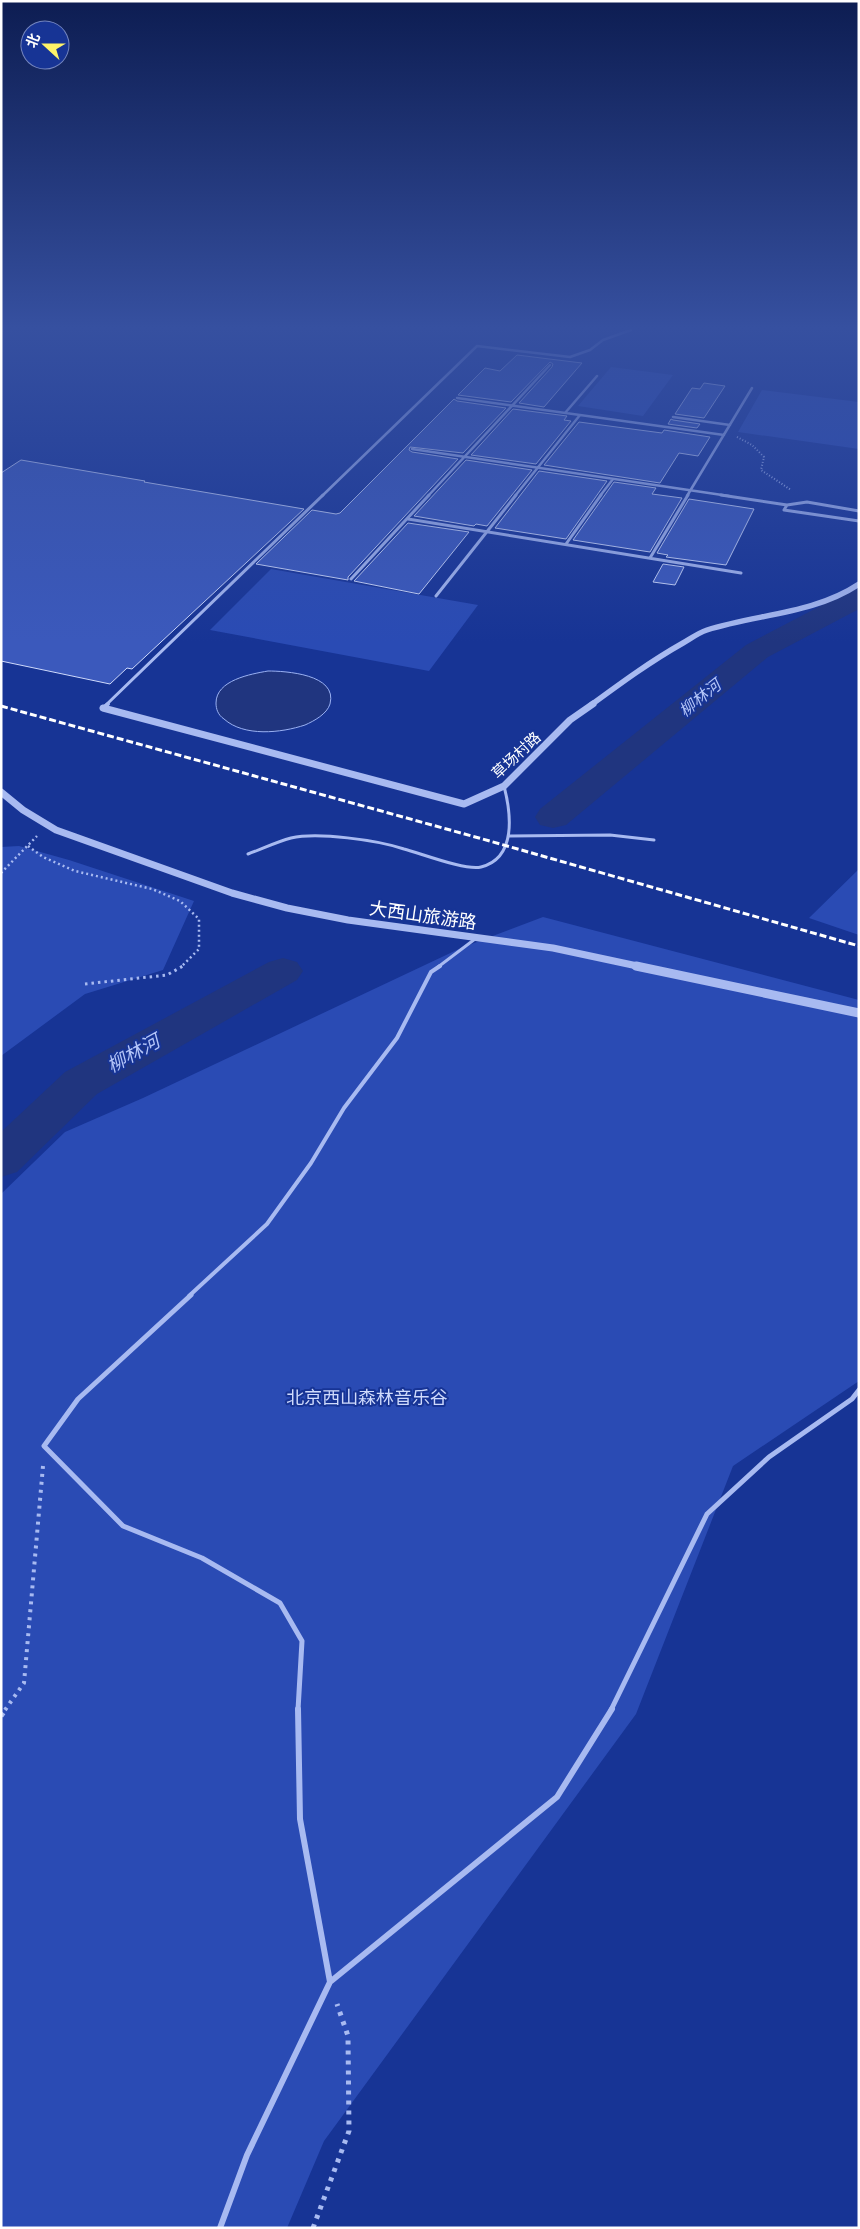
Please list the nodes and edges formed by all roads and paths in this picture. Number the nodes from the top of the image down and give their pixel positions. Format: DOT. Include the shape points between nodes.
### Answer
graph roads {
  1 [pos="386,434"];
  2 [pos="487,434"];
  3 [pos="565,434"];
  4 [pos="717,434"];
  5 [pos="724,435"];
  6 [pos="412,449"];
  7 [pos="465,457"];
  8 [pos="538,468"];
  9 [pos="613,479"];
  10 [pos="691,491"];
  11 [pos="804,502"];
  12 [pos="787,505"];
  13 [pos="859,511"];
  14 [pos="408,519"];
  15 [pos="859,521"];
  16 [pos="487,532"];
  17 [pos="566,544"];
  18 [pos="650,558"];
  19 [pos="741,573"];
  20 [pos="352,580"];
  21 [pos="859,584"];
  22 [pos="436,596"];
  23 [pos="103,708"];
  24 [pos="504,786"];
  25 [pos="1,792"];
  26 [pos="48,825"];
  27 [pos="510,836"];
  28 [pos="654,840"];
  29 [pos="28,846"];
  30 [pos="248,854"];
  31 [pos="1,873"];
  32 [pos="477,938"];
  33 [pos="85,984"];
  34 [pos="859,1013"];
  35 [pos="859,1390"];
  36 [pos="44,1446"];
  37 [pos="1,1716"];
  38 [pos="330,1982"];
  39 [pos="220,2228"];
  40 [pos="313,2228"];
  1 -- 23 [label="street"];
  2 -- 7 [label="street"];
  3 -- 8 [label="street"];
  4 -- 5 [label="street"];
  5 -- 10 [label="street"];
  5 -- 11 [label="path" via="746,440 764,457 761,470"];
  6 -- 7 [label="street"];
  7 -- 8 [label="street"];
  7 -- 14 [label="street"];
  8 -- 9 [label="street"];
  8 -- 16 [label="street"];
  9 -- 10 [label="street"];
  9 -- 17 [label="street"];
  10 -- 12 [label="street"];
  10 -- 18 [label="street"];
  11 -- 12 [label="street"];
  11 -- 13 [label="street"];
  12 -- 15 [label="street" via="784,510"];
  14 -- 16 [label="street"];
  14 -- 20 [label="street"];
  16 -- 17 [label="street"];
  16 -- 22 [label="street"];
  17 -- 18 [label="street"];
  18 -- 19 [label="street"];
  21 -- 24 [label="street, 草场村路" via="841,596 801,610 748,618 704,631 661,655 570,720"];
  23 -- 24 [label="street, 草场村路" via="464,804"];
  24 -- 27 [label="lane" via="509,804"];
  25 -- 26 [label="street, 大西山旅游路"];
  26 -- 29 [label="path"];
  26 -- 32 [label="street, 大西山旅游路" via="232,893 287,908"];
  27 -- 28 [label="lane" via="610,835"];
  27 -- 30 [label="lane" via="496,860 480,868 344,836 292,838"];
  29 -- 31 [label="path"];
  29 -- 33 [label="path" via="43,857 75,871 152,889 180,901 199,919 199,949 184,965 167,975"];
  32 -- 34 [label="street, 大西山旅游路" via="554,948"];
  32 -- 36 [label="lane" via="431,972 397,1038 344,1108 311,1163 267,1224 78,1399"];
  35 -- 38 [label="lane" via="852,1399 769,1457 707,1514 611,1710 557,1797"];
  36 -- 37 [label="path" via="24,1683"];
  36 -- 38 [label="lane" via="123,1526 202,1558 280,1603 302,1640 298,1701 300,1819"];
  38 -- 39 [label="lane" via="248,2155"];
  38 -- 40 [label="path" via="348,2036 349,2132"];
}
